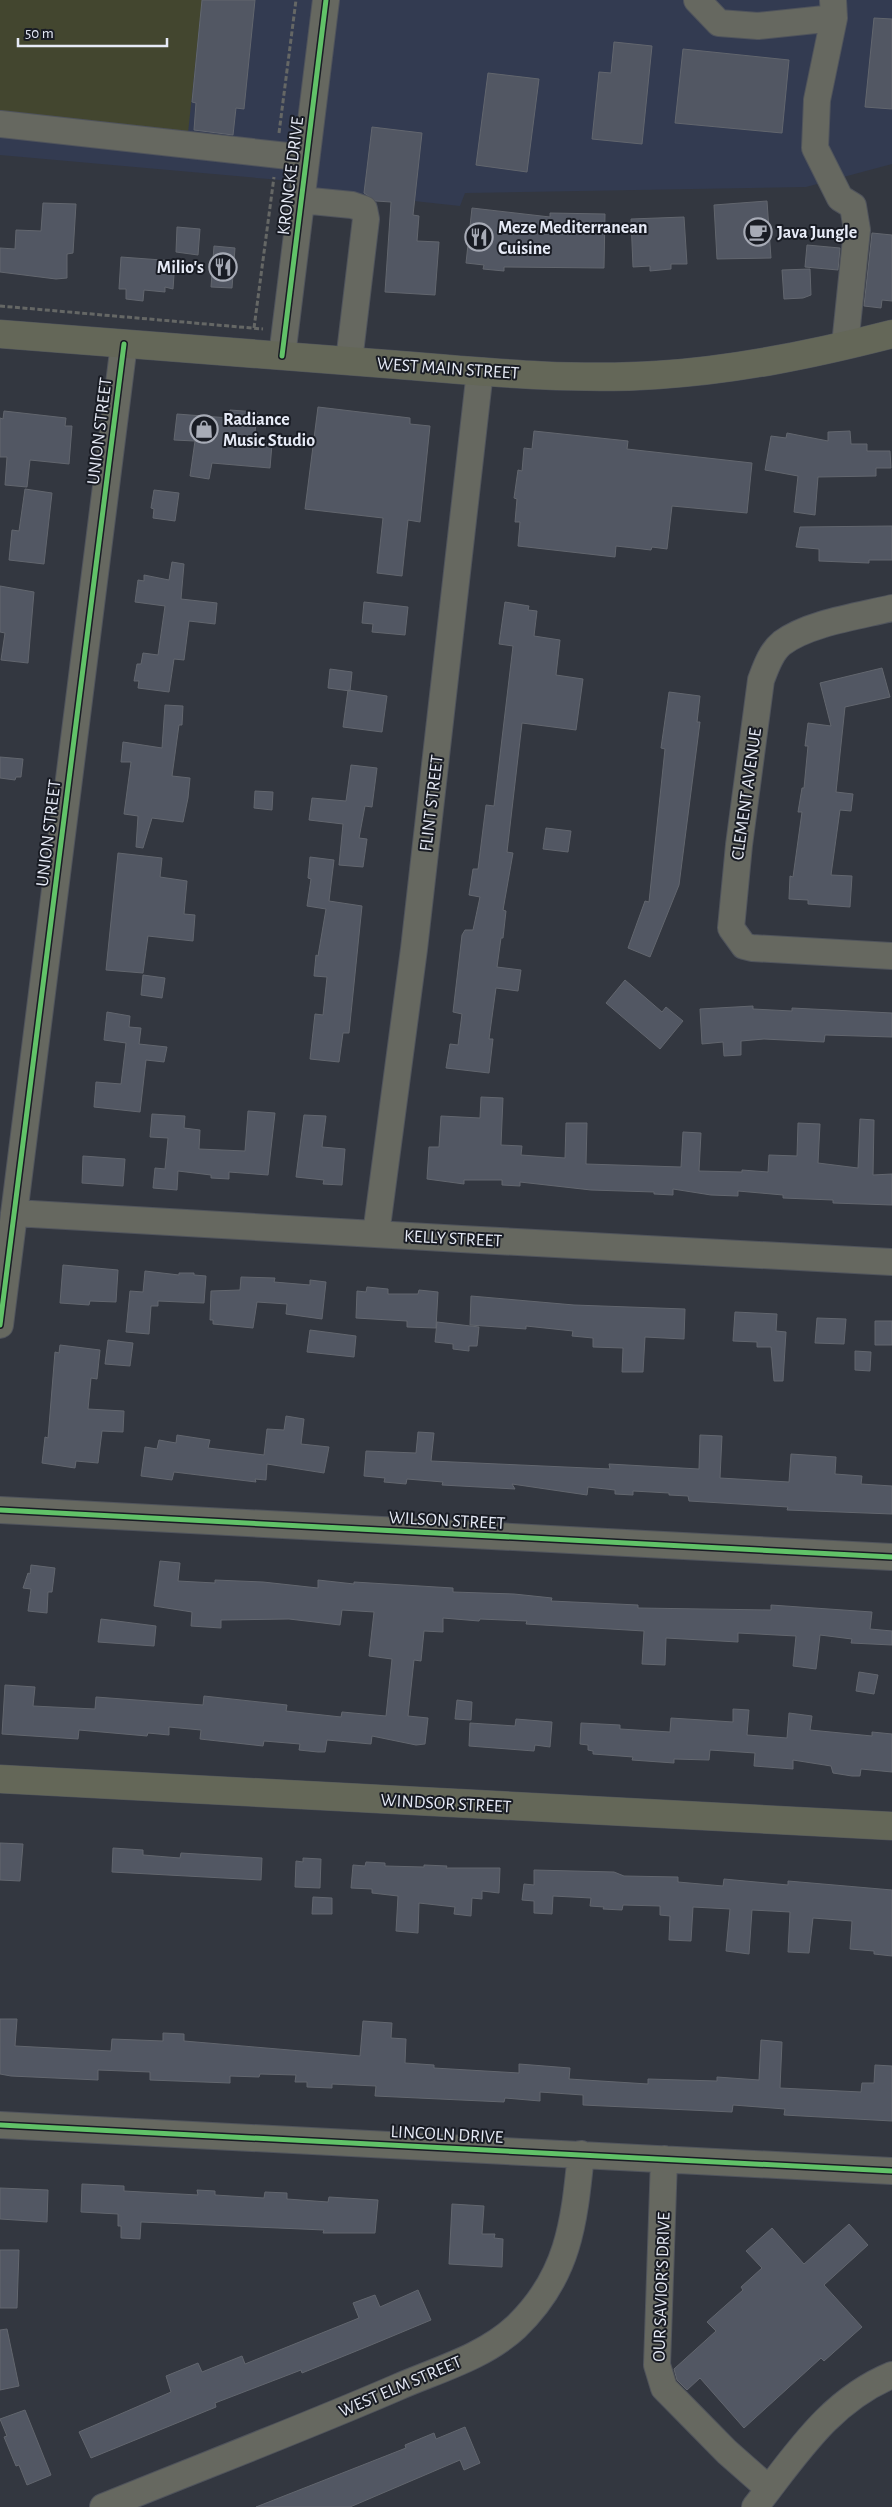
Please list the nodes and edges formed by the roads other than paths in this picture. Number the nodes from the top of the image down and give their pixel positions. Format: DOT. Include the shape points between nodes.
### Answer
graph roads {
  1 [pos="326,0"];
  2 [pos="697,0"];
  3 [pos="834,9"];
  4 [pos="0,124"];
  5 [pos="306,158"];
  6 [pos="301,200"];
  7 [pos="0,334"];
  8 [pos="892,334"];
  9 [pos="124,344"];
  10 [pos="845,345"];
  11 [pos="282,356"];
  12 [pos="349,361"];
  13 [pos="480,371"];
  14 [pos="892,608"];
  15 [pos="892,956"];
  16 [pos="14,1213"];
  17 [pos="376,1234"];
  18 [pos="892,1262"];
  19 [pos="0,1325"];
  20 [pos="0,1510"];
  21 [pos="892,1557"];
  22 [pos="0,1780"];
  23 [pos="892,1826"];
  24 [pos="0,2125"];
  25 [pos="581,2154"];
  26 [pos="664,2159"];
  27 [pos="892,2170"];
  28 [pos="892,2375"];
  29 [pos="762,2498"];
  30 [pos="103,2507"];
  1 -- 5 [label="street, KRONCKE DRIVE"];
  2 -- 3 [label="street" via="719,23 758,26"];
  3 -- 10 [label="street" via="817,100 816,148 840,198 853,206 856,213"];
  4 -- 5 [label="street"];
  5 -- 6 [label="street, KRONCKE DRIVE"];
  6 -- 11 [label="street, KRONCKE DRIVE"];
  6 -- 12 [label="street" via="364,209 366,220"];
  7 -- 9 [label="main road, WEST MAIN STREET"];
  8 -- 10 [label="main road, WEST MAIN STREET"];
  9 -- 11 [label="main road, WEST MAIN STREET"];
  9 -- 16 [label="street, UNION STREET"];
  10 -- 13 [label="main road, WEST MAIN STREET" via="765,363 655,375"];
  11 -- 12 [label="main road, WEST MAIN STREET"];
  12 -- 13 [label="main road, WEST MAIN STREET"];
  13 -- 17 [label="street, FLINT STREET" via="414,949"];
  14 -- 15 [label="street, CLEMENT AVENUE" via="809,629 782,644 768,661 762,680 739,845 731,928 740,942 752,948"];
  16 -- 17 [label="street, KELLY STREET"];
  16 -- 19 [label="street, UNION STREET"];
  17 -- 18 [label="street, KELLY STREET"];
  20 -- 21 [label="street, WILSON STREET"];
  22 -- 23 [label="main road, WINDSOR STREET"];
  24 -- 25 [label="street, LINCOLN DRIVE"];
  25 -- 26 [label="street, LINCOLN DRIVE"];
  25 -- 30 [label="street, WEST ELM STREET" via="576,2206 567,2248 554,2277 534,2306 498,2342 376,2396"];
  26 -- 27 [label="street, LINCOLN DRIVE"];
  26 -- 29 [label="street, OUR SAVIOR'S DRIVE" via="657,2365 664,2388 726,2452"];
  28 -- 29 [label="street" via="856,2393 822,2422"];
}
